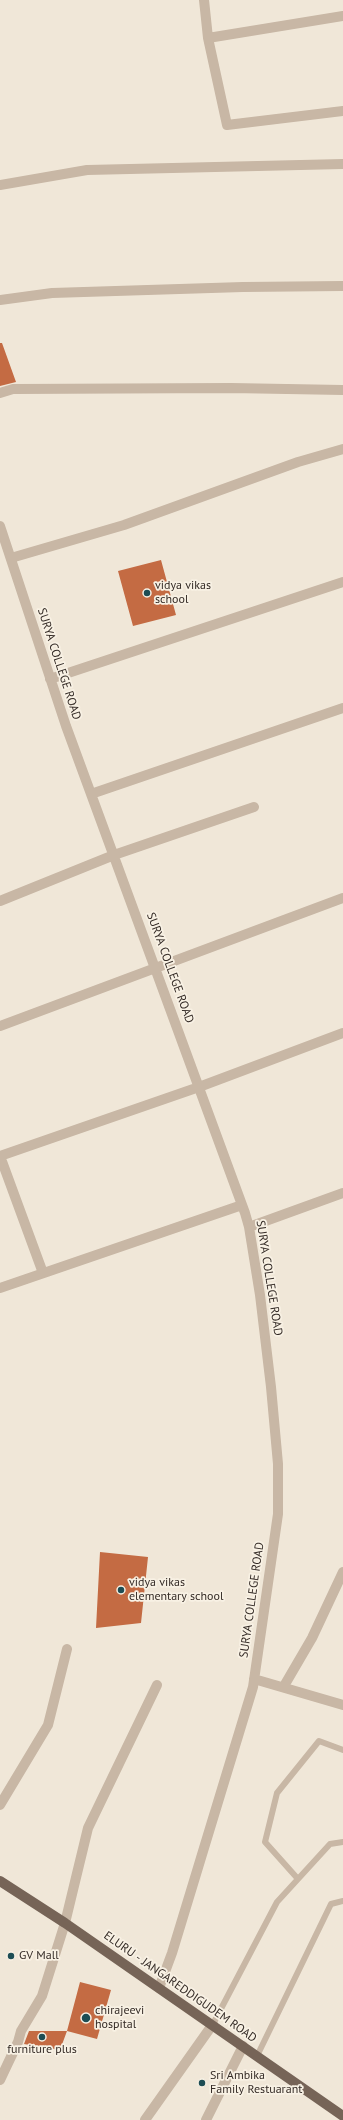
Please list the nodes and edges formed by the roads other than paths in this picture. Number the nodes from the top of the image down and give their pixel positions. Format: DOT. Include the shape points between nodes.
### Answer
graph roads {
  1 [pos="204,0"];
  2 [pos="343,16"];
  3 [pos="208,38"];
  4 [pos="343,111"];
  5 [pos="343,164"];
  6 [pos="0,185"];
  7 [pos="343,286"];
  8 [pos="0,300"];
  9 [pos="343,390"];
  10 [pos="0,393"];
  11 [pos="343,449"];
  12 [pos="0,526"];
  13 [pos="11,558"];
  14 [pos="343,582"];
  15 [pos="50,679"];
  16 [pos="343,708"];
  17 [pos="91,794"];
  18 [pos="254,807"];
  19 [pos="114,855"];
  20 [pos="343,898"];
  21 [pos="0,901"];
  22 [pos="156,968"];
  23 [pos="0,1026"];
  24 [pos="343,1033"];
  25 [pos="199,1087"];
  26 [pos="0,1156"];
  27 [pos="343,1193"];
  28 [pos="242,1205"];
  29 [pos="249,1227"];
  30 [pos="43,1273"];
  31 [pos="0,1288"];
  32 [pos="343,1572"];
  33 [pos="67,1649"];
  34 [pos="254,1679"];
  35 [pos="157,1685"];
  36 [pos="284,1686"];
  37 [pos="343,1705"];
  38 [pos="343,1750"];
  39 [pos="0,1805"];
  40 [pos="343,1842"];
  41 [pos="298,1879"];
  42 [pos="0,1882"];
  43 [pos="343,1902"];
  44 [pos="65,1923"];
  45 [pos="159,1988"];
  46 [pos="213,2024"];
  47 [pos="243,2046"];
  48 [pos="257,2056"];
  49 [pos="0,2080"];
  50 [pos="341,2114"];
  51 [pos="145,2120"];
  52 [pos="206,2120"];
  1 -- 3 [label="street"];
  2 -- 3 [label="street"];
  3 -- 4 [label="street" via="226,126"];
  5 -- 6 [label="street" via="87,170"];
  7 -- 8 [label="street" via="52,293"];
  9 -- 10 [label="street" via="13,389"];
  11 -- 13 [label="street" via="298,462 124,525"];
  12 -- 13 [label="street, SURYA COLLEGE ROAD"];
  13 -- 15 [label="street, SURYA COLLEGE ROAD"];
  14 -- 15 [label="street"];
  15 -- 17 [label="street, SURYA COLLEGE ROAD"];
  16 -- 17 [label="street"];
  17 -- 19 [label="street, SURYA COLLEGE ROAD"];
  18 -- 19 [label="street"];
  19 -- 21 [label="street"];
  19 -- 22 [label="street, SURYA COLLEGE ROAD"];
  20 -- 22 [label="street"];
  22 -- 23 [label="street"];
  22 -- 25 [label="street, SURYA COLLEGE ROAD"];
  24 -- 25 [label="street"];
  25 -- 26 [label="street"];
  25 -- 28 [label="street, SURYA COLLEGE ROAD"];
  26 -- 30 [label="street"];
  27 -- 29 [label="street"];
  28 -- 29 [label="street, SURYA COLLEGE ROAD"];
  28 -- 30 [label="street"];
  29 -- 34 [label="street, SURYA COLLEGE ROAD" via="260,1295 278,1464 278,1514"];
  30 -- 31 [label="street"];
  32 -- 36 [label="street" via="312,1638"];
  33 -- 39 [label="street" via="48,1725"];
  34 -- 36 [label="street"];
  34 -- 45 [label="street, SURYA COLLEGE ROAD" via="172,1953"];
  35 -- 44 [label="street" via="88,1828"];
  36 -- 37 [label="street"];
  38 -- 41 [label="lane" via="318,1741 277,1793 265,1842"];
  40 -- 41 [label="lane" via="330,1844"];
  41 -- 46 [label="lane" via="277,1902"];
  42 -- 44 [label="main road, ELURU - JANGAREDDIGUDEM ROAD"];
  43 -- 48 [label="lane" via="330,1904"];
  44 -- 45 [label="main road, ELURU - JANGAREDDIGUDEM ROAD"];
  44 -- 49 [label="street" via="42,1996 21,2031"];
  45 -- 46 [label="main road, ELURU - JANGAREDDIGUDEM ROAD"];
  46 -- 47 [label="main road, ELURU - JANGAREDDIGUDEM ROAD"];
  46 -- 51 [label="street"];
  47 -- 48 [label="main road, ELURU - JANGAREDDIGUDEM ROAD"];
  47 -- 52 [label="street"];
  48 -- 50 [label="main road, ELURU - JANGAREDDIGUDEM ROAD"];
}
